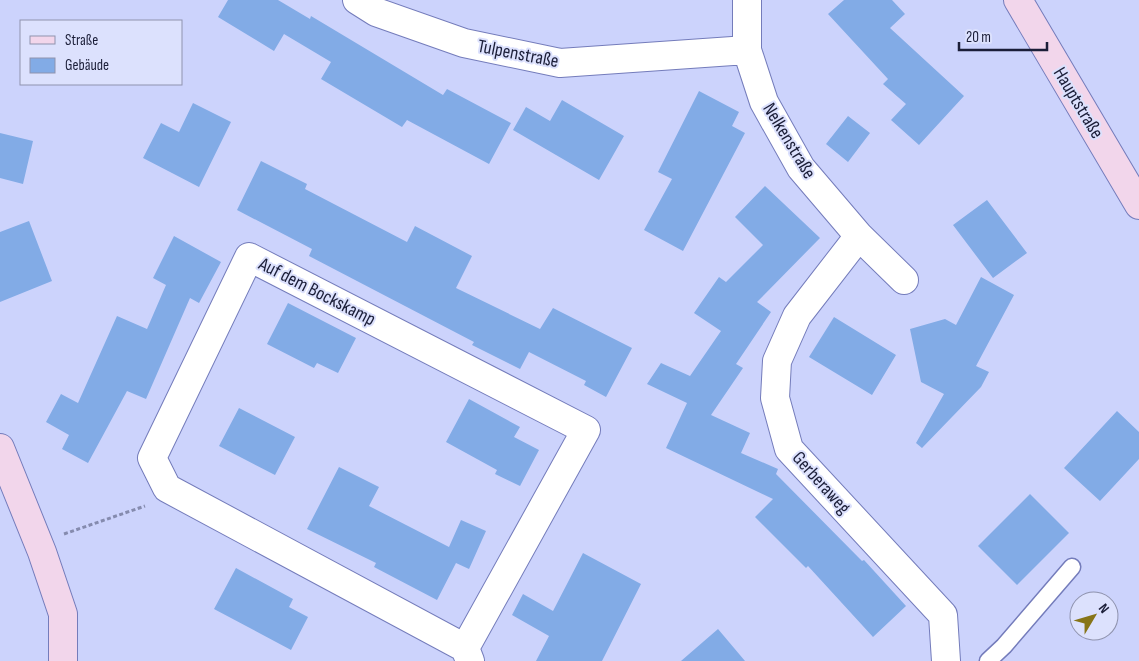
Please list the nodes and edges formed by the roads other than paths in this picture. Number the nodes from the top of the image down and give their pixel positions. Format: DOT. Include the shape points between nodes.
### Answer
graph roads {
  1 [pos="357,0"];
  2 [pos="746,0"];
  3 [pos="1018,0"];
  4 [pos="747,50"];
  5 [pos="1139,206"];
  6 [pos="859,236"];
  7 [pos="904,280"];
  8 [pos="0,448"];
  9 [pos="1072,567"];
  10 [pos="468,655"];
  11 [pos="63,661"];
  12 [pos="946,661"];
  13 [pos="988,661"];
  1 -- 4 [label="street, Tulpenstraße" via="376,12 464,43 560,63"];
  2 -- 4 [label="street, Nelkenstraße"];
  3 -- 5 [label="main road, Hauptstraße"];
  4 -- 6 [label="street, Nelkenstraße" via="764,102 801,168"];
  6 -- 7 [label="street, Nelkenstraße"];
  6 -- 12 [label="street, Gerberaweg" via="796,316 777,361 775,398 789,449 943,615"];
  8 -- 11 [label="main road" via="63,614"];
  9 -- 13 [label="lane"];
  10 -- 10 [label="street, Auf dem Bockskamp" via="167,488 152,458 249,257 586,430"];
}
